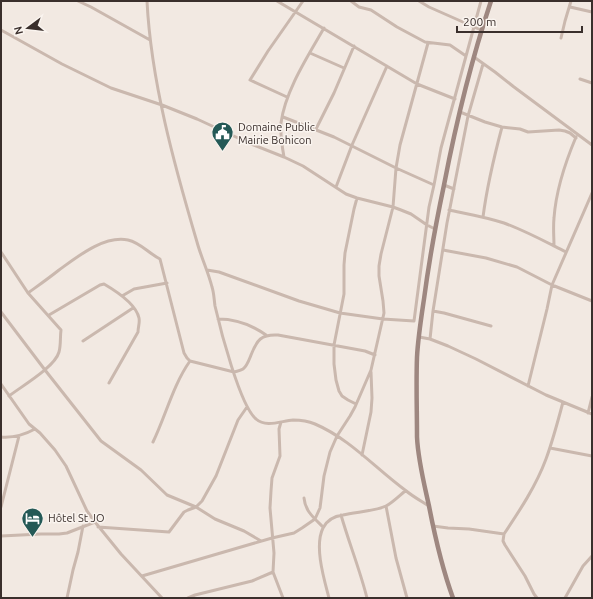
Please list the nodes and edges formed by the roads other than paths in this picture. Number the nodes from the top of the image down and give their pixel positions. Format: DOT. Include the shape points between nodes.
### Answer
graph roads {
  1 [pos="78,1"];
  2 [pos="147,1"];
  3 [pos="277,1"];
  4 [pos="303,1"];
  5 [pos="351,1"];
  6 [pos="419,1"];
  7 [pos="480,1"];
  8 [pos="491,1"];
  9 [pos="571,1"];
  10 [pos="570,7"];
  11 [pos="296,12"];
  12 [pos="592,12"];
  13 [pos="474,26"];
  14 [pos="324,28"];
  15 [pos="1,30"];
  16 [pos="481,30"];
  17 [pos="560,38"];
  18 [pos="150,41"];
  19 [pos="428,43"];
  20 [pos="354,46"];
  21 [pos="310,53"];
  22 [pos="466,56"];
  23 [pos="474,57"];
  24 [pos="483,64"];
  25 [pos="387,66"];
  26 [pos="344,68"];
  27 [pos="580,80"];
  28 [pos="592,83"];
  29 [pos="418,84"];
  30 [pos="287,97"];
  31 [pos="455,99"];
  32 [pos="162,104"];
  33 [pos="460,112"];
  34 [pos="468,116"];
  35 [pos="283,117"];
  36 [pos="502,127"];
  37 [pos="316,129"];
  38 [pos="578,134"];
  39 [pos="576,138"];
  40 [pos="352,145"];
  41 [pos="592,145"];
  42 [pos="284,157"];
  43 [pos="396,168"];
  44 [pos="434,185"];
  45 [pos="444,185"];
  46 [pos="336,187"];
  47 [pos="454,189"];
  48 [pos="592,193"];
  49 [pos="357,198"];
  50 [pos="392,207"];
  51 [pos="450,210"];
  52 [pos="483,217"];
  53 [pos="427,225"];
  54 [pos="434,229"];
  55 [pos="554,246"];
  56 [pos="443,250"];
  57 [pos="1,252"];
  58 [pos="566,252"];
  59 [pos="3,257"];
  60 [pos="207,270"];
  61 [pos="166,283"];
  62 [pos="552,285"];
  63 [pos="28,293"];
  64 [pos="122,296"];
  65 [pos="592,301"];
  66 [pos="134,308"];
  67 [pos="432,311"];
  68 [pos="1,312"];
  69 [pos="340,313"];
  70 [pos="49,315"];
  71 [pos="218,319"];
  72 [pos="383,319"];
  73 [pos="492,326"];
  74 [pos="266,335"];
  75 [pos="419,337"];
  76 [pos="430,340"];
  77 [pos="84,341"];
  78 [pos="334,345"];
  79 [pos="375,354"];
  80 [pos="190,361"];
  81 [pos="44,370"];
  82 [pos="371,370"];
  83 [pos="234,372"];
  84 [pos="109,383"];
  85 [pos="1,384"];
  86 [pos="528,386"];
  87 [pos="10,396"];
  88 [pos="592,397"];
  89 [pos="563,402"];
  90 [pos="356,404"];
  91 [pos="247,407"];
  92 [pos="590,413"];
  93 [pos="281,422"];
  94 [pos="35,429"];
  95 [pos="19,436"];
  96 [pos="337,436"];
  97 [pos="1,437"];
  98 [pos="153,442"];
  99 [pos="550,448"];
  100 [pos="362,455"];
  101 [pos="592,456"];
  102 [pos="405,490"];
  103 [pos="304,498"];
  104 [pos="386,506"];
  105 [pos="429,506"];
  106 [pos="1,507"];
  107 [pos="196,507"];
  108 [pos="341,515"];
  109 [pos="315,518"];
  110 [pos="95,522"];
  111 [pos="83,526"];
  112 [pos="98,526"];
  113 [pos="432,526"];
  114 [pos="323,527"];
  115 [pos="504,534"];
  116 [pos="1,536"];
  117 [pos="272,538"];
  118 [pos="262,541"];
  119 [pos="592,556"];
  120 [pos="273,572"];
  121 [pos="142,576"];
  122 [pos="67,598"];
  123 [pos="162,598"];
  124 [pos="188,598"];
  125 [pos="283,598"];
  126 [pos="329,598"];
  127 [pos="367,598"];
  128 [pos="407,598"];
  129 [pos="453,598"];
  130 [pos="537,598"];
  131 [pos="565,598"];
  1 -- 18 [label="street"];
  2 -- 18 [label="street"];
  3 -- 11 [label="street"];
  4 -- 11 [label="street"];
  5 -- 19 [label="street"];
  6 -- 13 [label="street"];
  7 -- 13 [label="street"];
  8 -- 16 [label="main road"];
  9 -- 10 [label="street"];
  10 -- 12 [label="street"];
  10 -- 17 [label="street"];
  11 -- 14 [label="street"];
  11 -- 30 [label="street" via="250,80"];
  13 -- 16 [label="street"];
  13 -- 22 [label="street"];
  14 -- 20 [label="street"];
  14 -- 21 [label="street"];
  15 -- 32 [label="street" via="111,88"];
  16 -- 23 [label="main road"];
  18 -- 32 [label="street"];
  19 -- 22 [label="street" via="450,45"];
  19 -- 29 [label="street"];
  20 -- 25 [label="street"];
  20 -- 26 [label="street"];
  21 -- 26 [label="street"];
  21 -- 30 [label="street"];
  22 -- 31 [label="street"];
  23 -- 24 [label="street"];
  23 -- 33 [label="main road"];
  24 -- 34 [label="street"];
  24 -- 38 [label="street"];
  25 -- 29 [label="street"];
  25 -- 40 [label="street"];
  26 -- 37 [label="street"];
  27 -- 28 [label="street"];
  29 -- 31 [label="street"];
  29 -- 43 [label="street"];
  30 -- 35 [label="street"];
  31 -- 44 [label="street"];
  32 -- 42 [label="street"];
  32 -- 60 [label="street" via="181,187"];
  33 -- 34 [label="street"];
  33 -- 45 [label="main road"];
  34 -- 36 [label="street"];
  34 -- 47 [label="street"];
  35 -- 37 [label="street"];
  35 -- 42 [label="street" via="281,137"];
  36 -- 39 [label="street" via="528,132 559,130"];
  36 -- 52 [label="street"];
  37 -- 40 [label="street"];
  38 -- 39 [label="street"];
  38 -- 41 [label="street"];
  39 -- 55 [label="street" via="569,153 556,202"];
  40 -- 43 [label="street"];
  40 -- 46 [label="street"];
  42 -- 46 [label="street" via="309,169"];
  43 -- 44 [label="street"];
  43 -- 50 [label="street"];
  44 -- 53 [label="street"];
  45 -- 47 [label="street"];
  45 -- 54 [label="main road"];
  46 -- 49 [label="street"];
  47 -- 51 [label="street"];
  48 -- 58 [label="street"];
  49 -- 50 [label="street"];
  49 -- 69 [label="street" via="345,253 344,294"];
  50 -- 53 [label="street" via="411,214"];
  50 -- 72 [label="street" via="378,276 384,307"];
  51 -- 52 [label="street"];
  51 -- 56 [label="street"];
  52 -- 55 [label="street" via="519,229"];
  53 -- 54 [label="street"];
  53 -- 72 [label="street" via="414,321"];
  54 -- 75 [label="main road"];
  55 -- 58 [label="street"];
  56 -- 62 [label="street" via="503,262"];
  56 -- 67 [label="street"];
  57 -- 59 [label="street"];
  58 -- 62 [label="street"];
  59 -- 63 [label="street"];
  60 -- 69 [label="street"];
  60 -- 71 [label="street"];
  61 -- 63 [label="street" via="160,259 144,247 122,239 103,243 80,255"];
  61 -- 64 [label="street" via="134,289"];
  61 -- 80 [label="street" via="184,353"];
  62 -- 65 [label="street"];
  62 -- 86 [label="street"];
  63 -- 70 [label="street"];
  64 -- 66 [label="street"];
  64 -- 70 [label="street" via="102,285"];
  66 -- 77 [label="street"];
  66 -- 84 [label="street" via="139,318 138,332"];
  67 -- 73 [label="street"];
  67 -- 76 [label="street"];
  68 -- 81 [label="street"];
  69 -- 72 [label="street"];
  69 -- 78 [label="street"];
  70 -- 81 [label="street" via="61,330 59,352"];
  71 -- 74 [label="street" via="236,320"];
  71 -- 83 [label="street"];
  72 -- 79 [label="street"];
  74 -- 78 [label="street"];
  74 -- 83 [label="street" via="257,342 246,366"];
  75 -- 76 [label="street"];
  75 -- 105 [label="main road" via="416,391 419,455"];
  76 -- 86 [label="street" via="476,359"];
  78 -- 79 [label="street"];
  78 -- 90 [label="street" via="334,364 339,391 342,396"];
  79 -- 82 [label="street"];
  80 -- 83 [label="street"];
  80 -- 98 [label="street" via="179,378"];
  81 -- 87 [label="street"];
  81 -- 107 [label="street" via="101,441 141,470 167,496"];
  82 -- 90 [label="street"];
  82 -- 100 [label="street" via="371,412"];
  83 -- 91 [label="street"];
  85 -- 87 [label="street"];
  86 -- 89 [label="street"];
  87 -- 94 [label="street" via="24,418"];
  88 -- 92 [label="street"];
  89 -- 92 [label="street"];
  89 -- 99 [label="street"];
  90 -- 96 [label="street"];
  91 -- 93 [label="street" via="257,420 268,423"];
  91 -- 107 [label="street" via="238,420 216,476"];
  93 -- 96 [label="street" via="308,422"];
  93 -- 117 [label="street" via="280,456 272,478 270,495"];
  94 -- 95 [label="street"];
  94 -- 110 [label="street" via="48,441 66,466"];
  95 -- 97 [label="street"];
  95 -- 106 [label="street"];
  96 -- 100 [label="street"];
  96 -- 109 [label="street" via="327,461 320,508"];
  99 -- 101 [label="street"];
  99 -- 115 [label="street" via="528,497"];
  100 -- 102 [label="street"];
  102 -- 104 [label="street"];
  102 -- 105 [label="street"];
  103 -- 109 [label="street" via="306,508"];
  104 -- 108 [label="street"];
  104 -- 128 [label="street"];
  105 -- 113 [label="main road"];
  107 -- 112 [label="street" via="184,512 169,532"];
  107 -- 118 [label="street"];
  108 -- 114 [label="street"];
  108 -- 127 [label="street"];
  109 -- 114 [label="street"];
  109 -- 117 [label="street" via="294,533"];
  110 -- 111 [label="street"];
  110 -- 112 [label="street"];
  111 -- 116 [label="street" via="59,534"];
  111 -- 122 [label="street"];
  112 -- 121 [label="street"];
  113 -- 115 [label="street" via="469,528"];
  113 -- 129 [label="main road"];
  114 -- 126 [label="street" via="320,560"];
  115 -- 130 [label="street" via="505,545"];
  117 -- 118 [label="street"];
  117 -- 120 [label="street"];
  118 -- 121 [label="street"];
  119 -- 131 [label="street" via="583,566"];
  120 -- 124 [label="street" via="252,581"];
  120 -- 125 [label="street"];
  121 -- 123 [label="street"];
}
